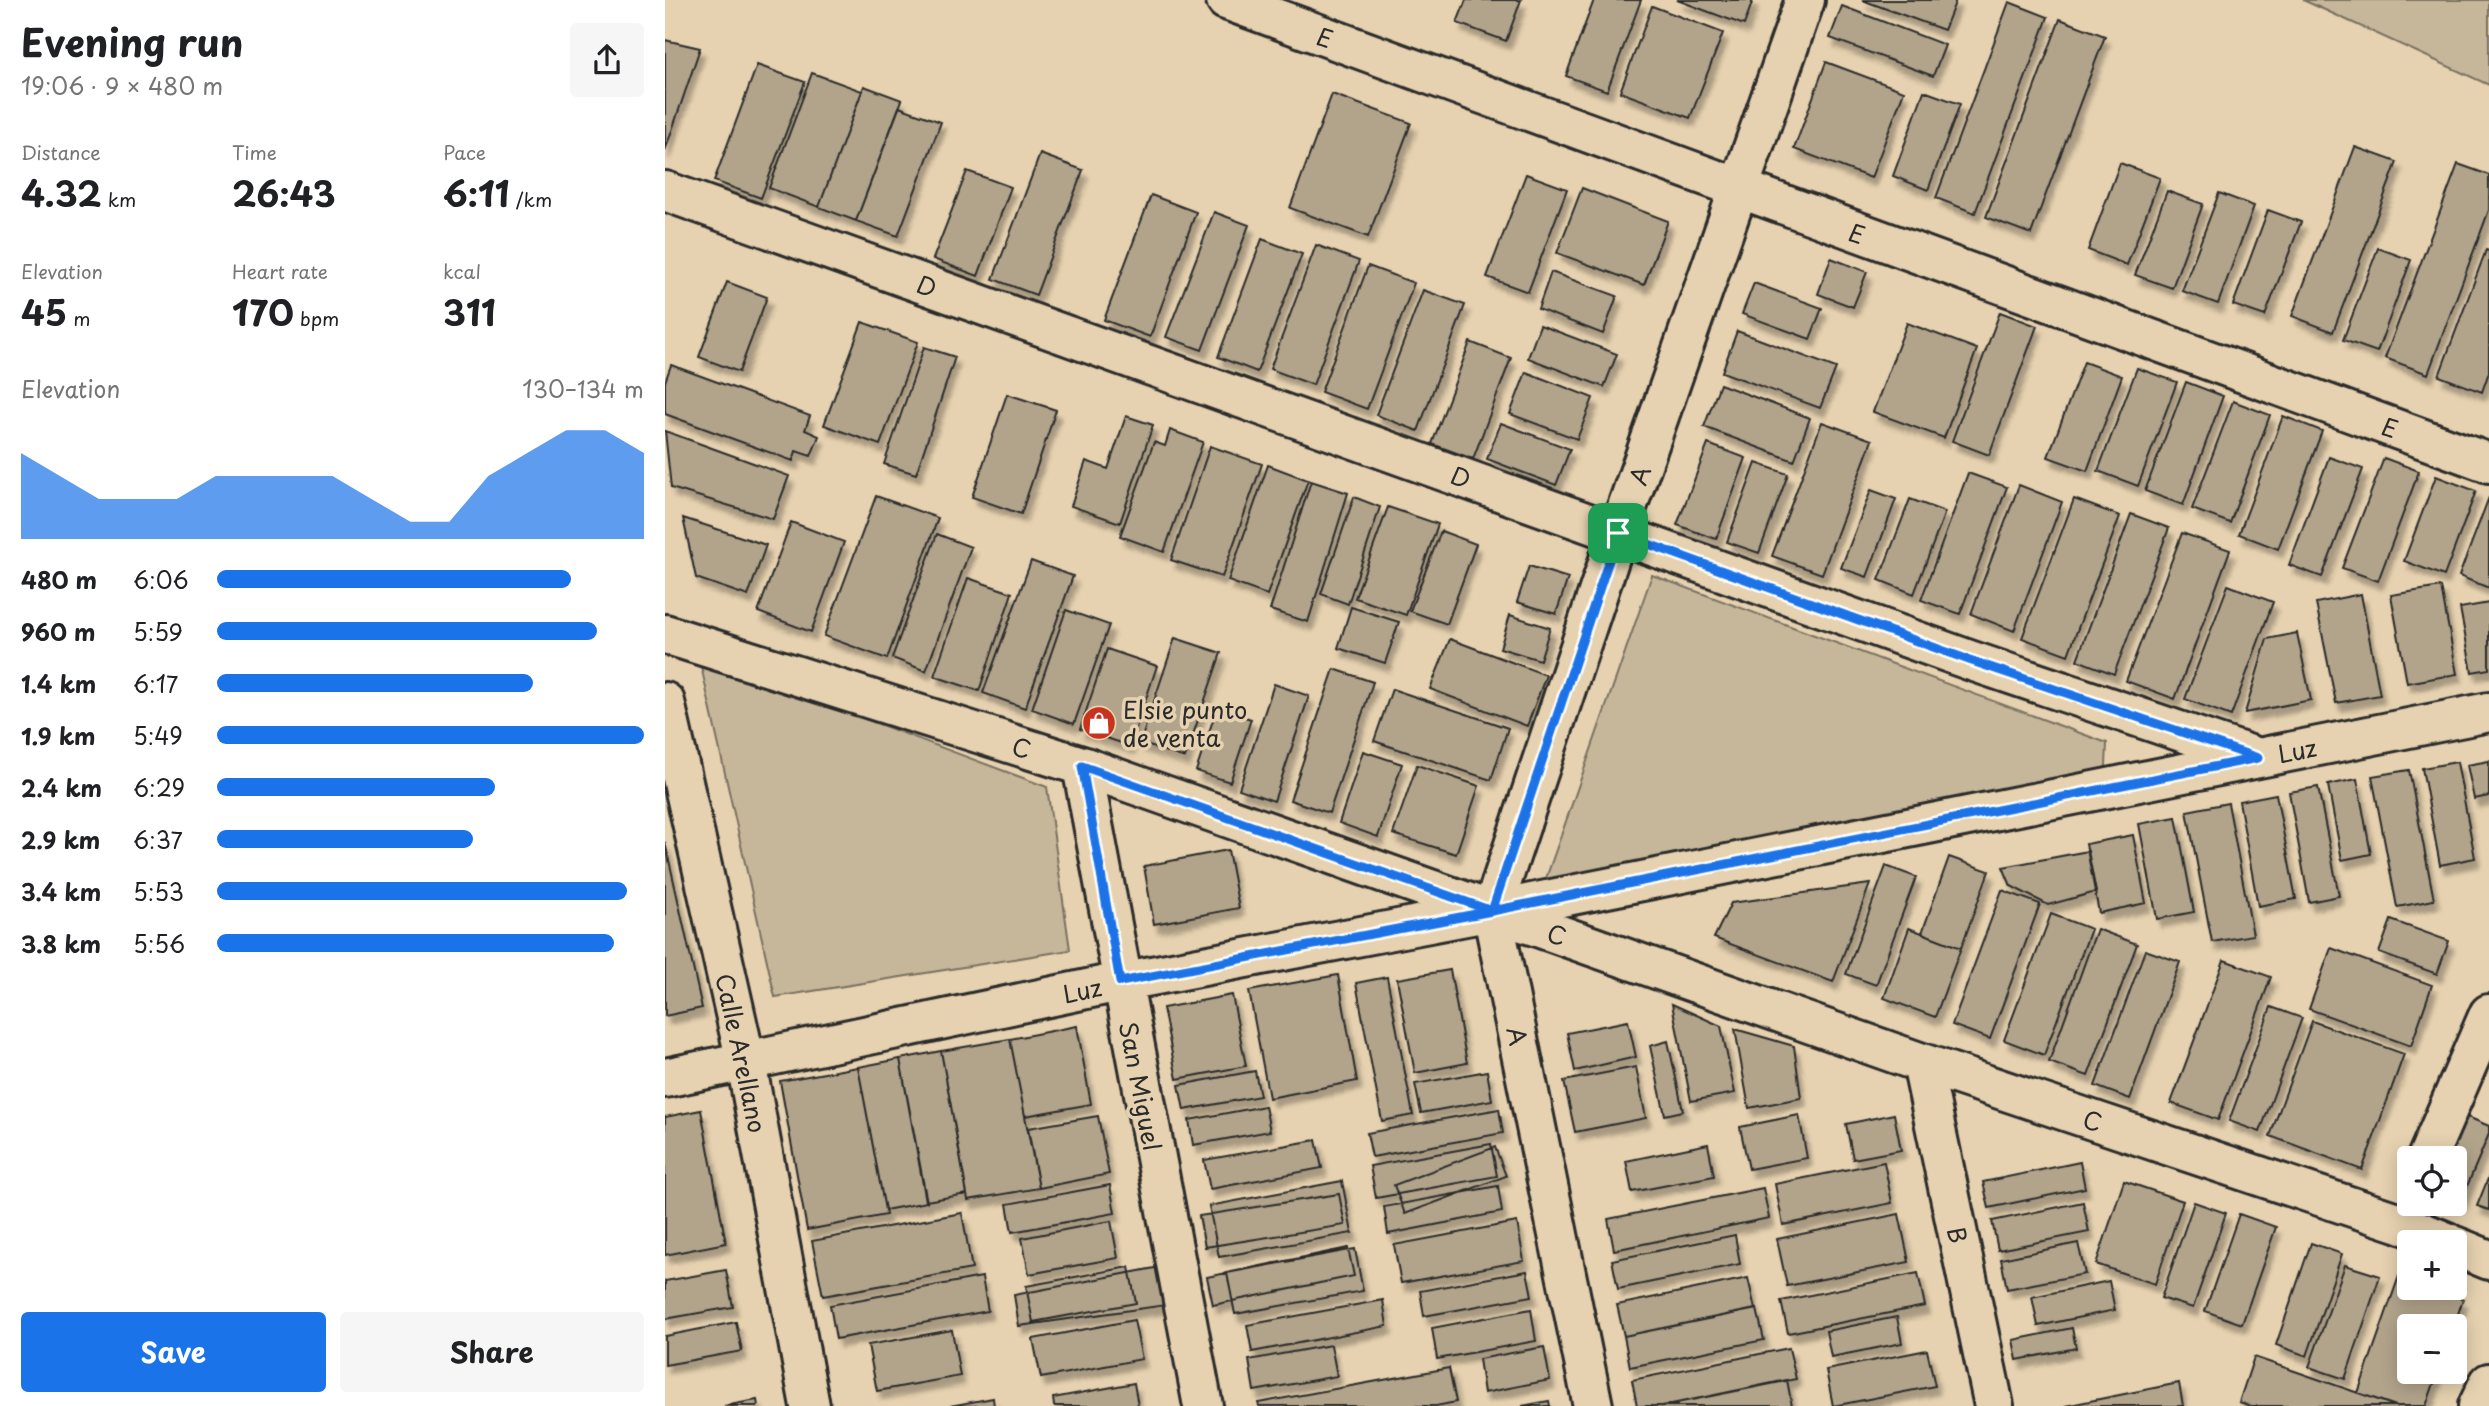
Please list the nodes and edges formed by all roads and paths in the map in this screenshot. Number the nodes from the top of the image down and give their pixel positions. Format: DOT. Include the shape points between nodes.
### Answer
graph roads {
  1 [pos="1226,0"];
  2 [pos="1805,0"];
  3 [pos="1738,190"];
  4 [pos="665,191"];
  5 [pos="2489,463"];
  6 [pos="1618,533"];
  7 [pos="665,634"];
  8 [pos="665,702"];
  9 [pos="2489,712"];
  10 [pos="2258,758"];
  11 [pos="1082,766"];
  12 [pos="1492,911"];
  13 [pos="1120,982"];
  14 [pos="2489,1014"];
  15 [pos="745,1062"];
  16 [pos="1922,1063"];
  17 [pos="665,1078"];
  18 [pos="2432,1146"];
  19 [pos="2397,1209"];
  20 [pos="2412,1216"];
  21 [pos="2431,1230"];
  22 [pos="2467,1251"];
  23 [pos="2489,1260"];
  24 [pos="2489,1383"];
  25 [pos="810,1406"];
  26 [pos="1203,1406"];
  27 [pos="1593,1406"];
  28 [pos="1994,1406"];
  29 [pos="2478,1406"];
  1 -- 3 [label="street, E"];
  2 -- 3 [label="street, A"];
  3 -- 5 [label="street, E"];
  3 -- 6 [label="street, A"];
  4 -- 6 [label="street, D"];
  6 -- 10 [label="street, D"];
  6 -- 12 [label="street, A"];
  7 -- 11 [label="street, C"];
  8 -- 15 [label="street, Calle Arellano"];
  9 -- 10 [label="street, Luz"];
  10 -- 12 [label="street, Luz"];
  11 -- 12 [label="street, C"];
  11 -- 13 [label="street, San Miguel"];
  12 -- 13 [label="street, Luz"];
  12 -- 16 [label="street, C"];
  12 -- 27 [label="street, A"];
  13 -- 15 [label="street, Luz"];
  13 -- 26 [label="street, San Miguel"];
  14 -- 18 [label="street"];
  15 -- 17 [label="street, Luz"];
  15 -- 25 [label="street, Calle Arellano"];
  16 -- 19 [label="street, C"];
  16 -- 28 [label="street, B"];
  20 -- 21 [label="street, C"];
  22 -- 23 [label="street"];
  24 -- 29 [label="street"];
}
